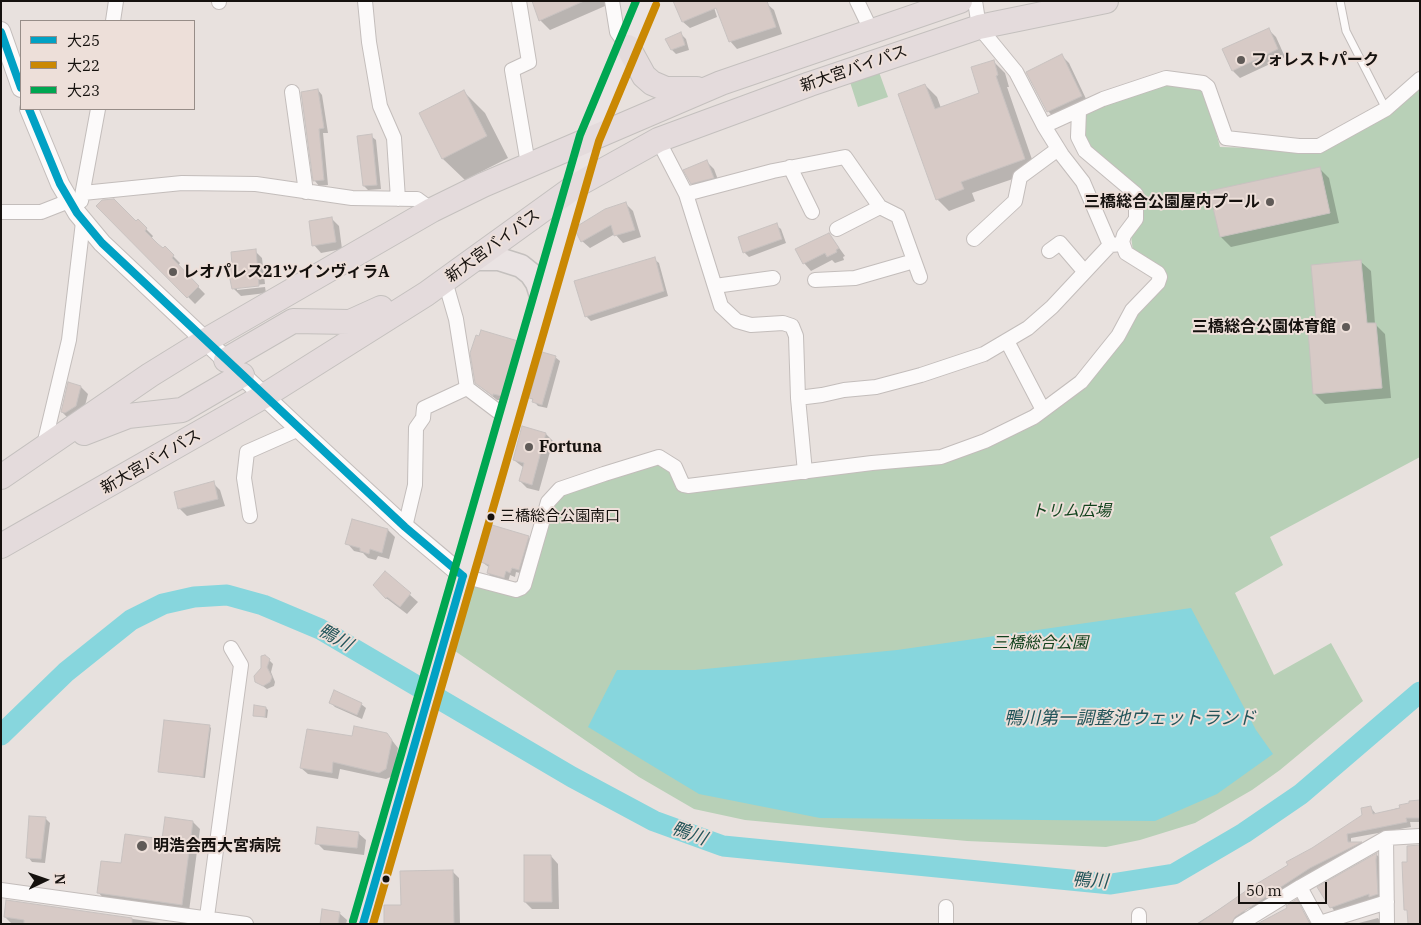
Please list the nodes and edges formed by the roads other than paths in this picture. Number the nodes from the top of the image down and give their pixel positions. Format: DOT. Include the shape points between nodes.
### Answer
graph roads {
  1 [pos="116,1"];
  2 [pos="365,1"];
  3 [pos="519,1"];
  4 [pos="612,1"];
  5 [pos="647,1"];
  6 [pos="857,1"];
  7 [pos="960,1"];
  8 [pos="975,1"];
  9 [pos="1106,1"];
  10 [pos="1340,1"];
  11 [pos="113,20"];
  12 [pos="979,27"];
  13 [pos="872,30"];
  14 [pos="1,31"];
  15 [pos="628,47"];
  16 [pos="1420,79"];
  17 [pos="721,83"];
  18 [pos="20,85"];
  19 [pos="292,92"];
  20 [pos="1386,109"];
  21 [pos="29,110"];
  22 [pos="98,110"];
  23 [pos="1078,111"];
  24 [pos="1044,126"];
  25 [pos="590,138"];
  26 [pos="658,140"];
  27 [pos="1058,149"];
  28 [pos="528,164"];
  29 [pos="790,168"];
  30 [pos="577,185"];
  31 [pos="306,192"];
  32 [pos="686,194"];
  33 [pos="398,199"];
  34 [pos="78,207"];
  35 [pos="880,207"];
  36 [pos="432,210"];
  37 [pos="1,212"];
  38 [pos="812,212"];
  39 [pos="837,229"];
  40 [pos="974,239"];
  41 [pos="1117,244"];
  42 [pos="1049,251"];
  43 [pos="475,259"];
  44 [pos="914,261"];
  45 [pos="1084,271"];
  46 [pos="920,277"];
  47 [pos="773,278"];
  48 [pos="815,280"];
  49 [pos="444,281"];
  50 [pos="715,286"];
  51 [pos="542,302"];
  52 [pos="205,340"];
  53 [pos="1007,341"];
  54 [pos="234,368"];
  55 [pos="468,388"];
  56 [pos="264,396"];
  57 [pos="798,398"];
  58 [pos="1043,410"];
  59 [pos="508,419"];
  60 [pos="299,429"];
  61 [pos="43,449"];
  62 [pos="805,472"];
  63 [pos="1,477"];
  64 [pos="250,516"];
  65 [pos="405,527"];
  66 [pos="1,546"];
  67 [pos="463,576"];
  68 [pos="231,648"];
  69 [pos="1420,836"];
  70 [pos="1386,838"];
  71 [pos="1300,887"];
  72 [pos="1,890"];
  73 [pos="1387,902"];
  74 [pos="946,907"];
  75 [pos="206,921"];
  76 [pos="246,924"];
  77 [pos="363,924"];
  78 [pos="946,924"];
  79 [pos="1240,924"];
  80 [pos="1320,924"];
  81 [pos="1387,924"];
  1 -- 11 [label="street"];
  2 -- 33 [label="street" via="380,106 394,138"];
  3 -- 28 [label="street" via="529,62 512,70"];
  4 -- 15 [label="street" via="617,32"];
  5 -- 15 [label="main road"];
  6 -- 13 [label="street"];
  7 -- 13 [label="highway, 新大宮バイパス"];
  8 -- 12 [label="street"];
  9 -- 12 [label="highway, 新大宮バイパス"];
  10 -- 20 [label="lane" via="1346,31"];
  12 -- 24 [label="street" via="1016,72"];
  12 -- 26 [label="highway, 新大宮バイパス"];
  13 -- 17 [label="highway, 新大宮バイパス"];
  14 -- 18 [label="street"];
  15 -- 17 [label="highway" via="644,76 659,87 694,90"];
  15 -- 25 [label="main road"];
  16 -- 20 [label="street"];
  17 -- 25 [label="highway, 新大宮バイパス"];
  19 -- 31 [label="street"];
  20 -- 23 [label="street" via="1318,146 1226,138 1210,92 1203,84 1161,79"];
  21 -- 34 [label="street" via="45,154"];
  22 -- 34 [label="street"];
  23 -- 24 [label="street"];
  23 -- 41 [label="street" via="1078,138 1085,151 1136,194 1136,219"];
  24 -- 27 [label="street"];
  25 -- 28 [label="highway, 新大宮バイパス"];
  25 -- 30 [label="main road"];
  26 -- 30 [label="highway, 新大宮バイパス"];
  26 -- 32 [label="street"];
  27 -- 40 [label="street" via="1020,177 1015,201"];
  27 -- 41 [label="street" via="1083,182"];
  28 -- 36 [label="highway, 新大宮バイパス"];
  29 -- 32 [label="street"];
  29 -- 35 [label="street" via="845,157"];
  29 -- 38 [label="street"];
  30 -- 43 [label="highway, 新大宮バイパス"];
  30 -- 51 [label="main road"];
  31 -- 33 [label="street"];
  31 -- 34 [label="street" via="256,184 182,183"];
  32 -- 50 [label="street"];
  33 -- 36 [label="street" via="417,199"];
  34 -- 37 [label="street" via="41,212"];
  34 -- 52 [label="street" via="113,254"];
  34 -- 61 [label="street" via="69,340"];
  35 -- 39 [label="street"];
  35 -- 44 [label="street" via="898,216"];
  36 -- 52 [label="highway, 新大宮バイパス"];
  41 -- 45 [label="street"];
  41 -- 58 [label="street" via="1158,273 1158,283 1132,310 1118,336 1081,382"];
  42 -- 45 [label="street" via="1060,243"];
  43 -- 49 [label="highway, 新大宮バイパス"];
  43 -- 51 [label="main road" via="499,259 521,266 537,283"];
  44 -- 46 [label="street"];
  44 -- 48 [label="street" via="855,278"];
  45 -- 53 [label="street" via="1034,323"];
  47 -- 50 [label="street"];
  49 -- 54 [label="highway" via="350,322 293,321"];
  49 -- 55 [label="street" via="456,319"];
  49 -- 56 [label="highway, 新大宮バイパス"];
  50 -- 57 [label="street" via="721,306 737,321 751,325 783,323 792,326 796,336"];
  51 -- 59 [label="main road"];
  52 -- 54 [label="street"];
  52 -- 61 [label="highway, 新大宮バイパス"];
  53 -- 57 [label="street" via="984,354 921,375 876,387"];
  53 -- 58 [label="street"];
  54 -- 56 [label="street"];
  54 -- 61 [label="highway" via="182,410 128,416"];
  55 -- 59 [label="street"];
  55 -- 65 [label="street" via="424,408 423,418 416,428 415,485"];
  56 -- 60 [label="street"];
  56 -- 66 [label="highway, 新大宮バイパス"];
  57 -- 62 [label="street"];
  58 -- 62 [label="street" via="985,441 941,457"];
  59 -- 67 [label="main road"];
  60 -- 64 [label="street" via="247,452 244,478"];
  60 -- 65 [label="street"];
  61 -- 63 [label="highway, 新大宮バイパス"];
  62 -- 67 [label="street" via="688,486 683,485 675,467 659,458 604,474 560,489 548,502 521,588 516,590"];
  65 -- 67 [label="street"];
  67 -- 77 [label="main road"];
  68 -- 75 [label="street" via="241,665"];
  69 -- 70 [label="street"];
  70 -- 71 [label="street"];
  70 -- 73 [label="street"];
  71 -- 79 [label="street"];
  71 -- 80 [label="street"];
  72 -- 75 [label="street"];
  73 -- 80 [label="street"];
  73 -- 81 [label="street"];
  74 -- 78 [label="street"];
  75 -- 76 [label="street"];
}
